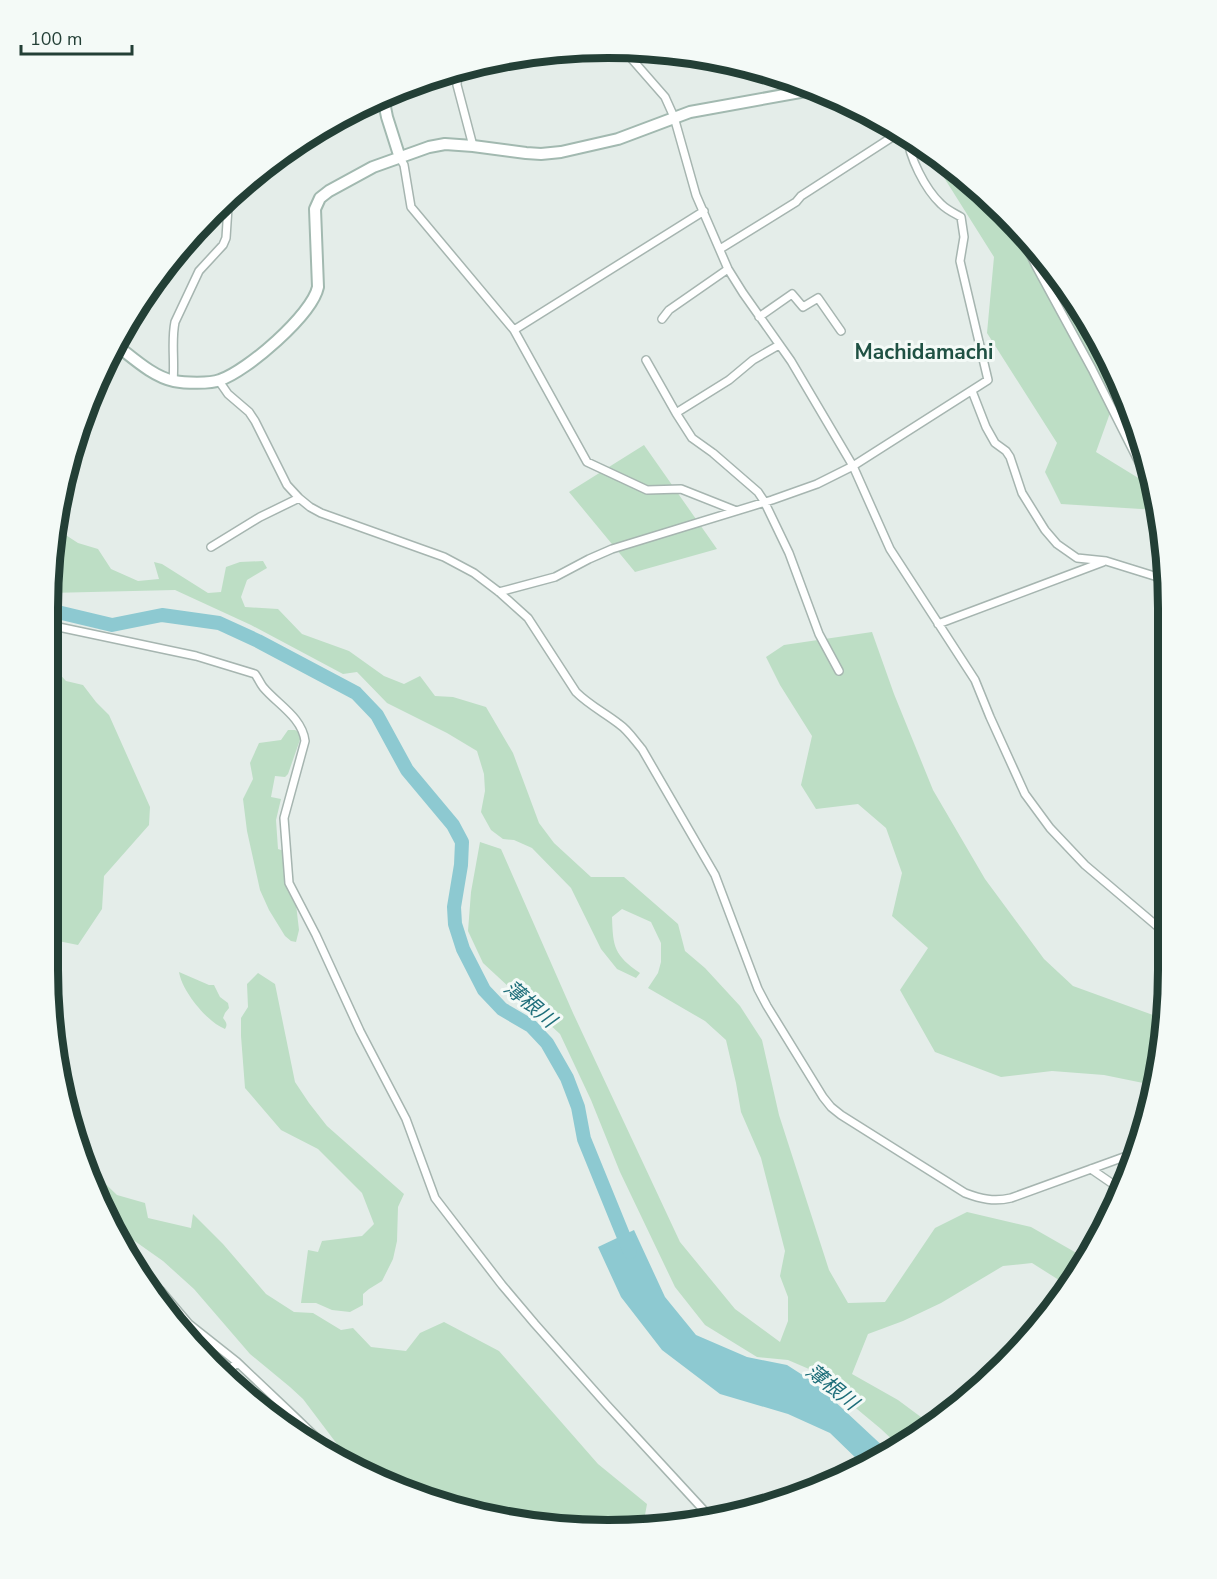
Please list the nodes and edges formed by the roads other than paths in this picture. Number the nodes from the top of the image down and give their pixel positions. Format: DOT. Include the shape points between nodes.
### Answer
graph roads {
  1 [pos="632,59"];
  2 [pos="457,80"];
  3 [pos="797,92"];
  4 [pos="385,106"];
  5 [pos="674,117"];
  6 [pos="892,137"];
  7 [pos="473,146"];
  8 [pos="911,149"];
  9 [pos="400,158"];
  10 [pos="704,211"];
  11 [pos="228,213"];
  12 [pos="720,249"];
  13 [pos="1032,259"];
  14 [pos="728,268"];
  15 [pos="759,316"];
  16 [pos="662,319"];
  17 [pos="514,330"];
  18 [pos="841,332"];
  19 [pos="779,345"];
  20 [pos="123,350"];
  21 [pos="646,360"];
  22 [pos="173,381"];
  23 [pos="219,381"];
  24 [pos="972,391"];
  25 [pos="676,413"];
  26 [pos="1138,461"];
  27 [pos="853,466"];
  28 [pos="299,498"];
  29 [pos="765,501"];
  30 [pos="735,510"];
  31 [pos="212,547"];
  32 [pos="1106,561"];
  33 [pos="1157,577"];
  34 [pos="499,592"];
  35 [pos="938,624"];
  36 [pos="58,627"];
  37 [pos="839,671"];
  38 [pos="1158,927"];
  39 [pos="1126,1156"];
  40 [pos="1091,1169"];
  41 [pos="1115,1185"];
  42 [pos="162,1291"];
  43 [pos="237,1362"];
  44 [pos="230,1369"];
  45 [pos="311,1433"];
  46 [pos="705,1512"];
  1 -- 5 [label="street" via="665,97"];
  2 -- 7 [label="street"];
  3 -- 5 [label="street"];
  4 -- 9 [label="street"];
  5 -- 7 [label="street" via="618,139 561,152 526,153"];
  5 -- 10 [label="street"];
  6 -- 12 [label="street"];
  7 -- 9 [label="street" via="436,145"];
  8 -- 24 [label="street" via="931,192 961,217 964,237 960,261 988,381"];
  9 -- 17 [label="street" via="411,207"];
  9 -- 23 [label="street" via="373,167 320,198 315,209 318,287 314,299 268,349"];
  10 -- 12 [label="street"];
  10 -- 17 [label="street"];
  11 -- 22 [label="street" via="223,245 199,271 175,322"];
  12 -- 14 [label="street"];
  13 -- 26 [label="street"];
  14 -- 15 [label="street"];
  14 -- 16 [label="street"];
  15 -- 18 [label="street" via="792,294 803,307 818,298"];
  15 -- 19 [label="street"];
  17 -- 30 [label="street" via="587,462 647,490 681,489"];
  19 -- 25 [label="street"];
  19 -- 27 [label="street"];
  20 -- 22 [label="street" via="160,377"];
  21 -- 25 [label="street"];
  22 -- 23 [label="street"];
  23 -- 28 [label="street" via="249,412 287,484"];
  24 -- 27 [label="street"];
  24 -- 32 [label="street" via="986,427 995,443 1006,451 1022,493 1045,530 1077,558"];
  25 -- 29 [label="street" via="692,438"];
  27 -- 29 [label="street" via="817,484"];
  27 -- 35 [label="street" via="890,549"];
  28 -- 31 [label="street"];
  28 -- 34 [label="street" via="321,513 444,557"];
  29 -- 30 [label="street"];
  29 -- 37 [label="street" via="819,634"];
  30 -- 34 [label="street" via="612,549 555,577"];
  32 -- 33 [label="street"];
  32 -- 35 [label="street"];
  34 -- 40 [label="street" via="534,626 576,692 620,724 642,749 715,875 758,989 831,1107 965,1193 989,1201 1001,1201"];
  35 -- 38 [label="street" via="975,680 1025,794 1085,865"];
  36 -- 46 [label="street" via="196,656 255,674 304,732 305,741 284,818 289,883 406,1119 435,1198 502,1285"];
  39 -- 40 [label="street"];
  40 -- 41 [label="street"];
  42 -- 43 [label="street" via="189,1324"];
  43 -- 44 [label="street"];
  43 -- 45 [label="street"];
}
